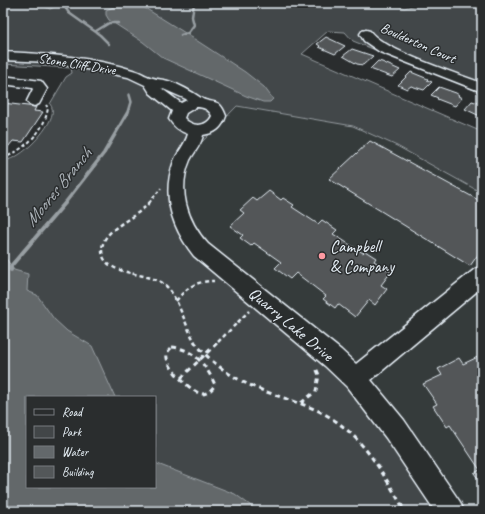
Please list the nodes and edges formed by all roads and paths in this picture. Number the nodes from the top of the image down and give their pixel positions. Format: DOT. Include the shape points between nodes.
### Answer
graph roads {
  1 [pos="366,34"];
  2 [pos="3,56"];
  3 [pos="3,80"];
  4 [pos="150,82"];
  5 [pos="482,88"];
  6 [pos="34,101"];
  7 [pos="198,103"];
  8 [pos="180,110"];
  9 [pos="196,131"];
  10 [pos="3,160"];
  11 [pos="161,188"];
  12 [pos="482,275"];
  13 [pos="218,281"];
  14 [pos="176,301"];
  15 [pos="251,309"];
  16 [pos="205,355"];
  17 [pos="200,360"];
  18 [pos="314,362"];
  19 [pos="181,378"];
  20 [pos="355,379"];
  21 [pos="300,403"];
  22 [pos="405,511"];
  23 [pos="451,511"];
  1 -- 5 [label="street, Boulderton Court" via="384,49"];
  2 -- 4 [label="street, Stone Cliff Drive" via="50,58 93,64 133,74"];
  3 -- 6 [label="street" via="36,84 40,89"];
  4 -- 7 [label="street, Stone Cliff Drive" via="164,84 191,96"];
  4 -- 8 [label="street, Stone Cliff Drive" via="155,90"];
  6 -- 10 [label="path" via="45,104 48,108 44,124 20,150"];
  7 -- 8 [label="street"];
  7 -- 9 [label="street" via="215,108 219,116 210,128"];
  8 -- 9 [label="street" via="176,119 179,124"];
  9 -- 20 [label="street, Quarry Lake Drive" via="193,145 181,165 176,195 178,211 191,239"];
  11 -- 14 [label="path" via="137,214 108,234 102,246 102,254 112,267 120,271 163,282"];
  12 -- 20 [label="street"];
  13 -- 14 [label="path" via="191,284"];
  14 -- 16 [label="path" via="184,323"];
  15 -- 16 [label="path"];
  16 -- 17 [label="path"];
  16 -- 21 [label="path" via="257,389"];
  17 -- 19 [label="path"];
  17 -- 19 [label="path" via="181,347 172,347 168,350 167,357 171,367"];
  17 -- 19 [label="path" via="215,385 211,391 205,394 195,392"];
  18 -- 21 [label="path" via="319,375 316,391"];
  20 -- 23 [label="street, Quarry Lake Drive" via="395,429"];
  21 -- 22 [label="path" via="322,412 354,435 380,468"];
}
